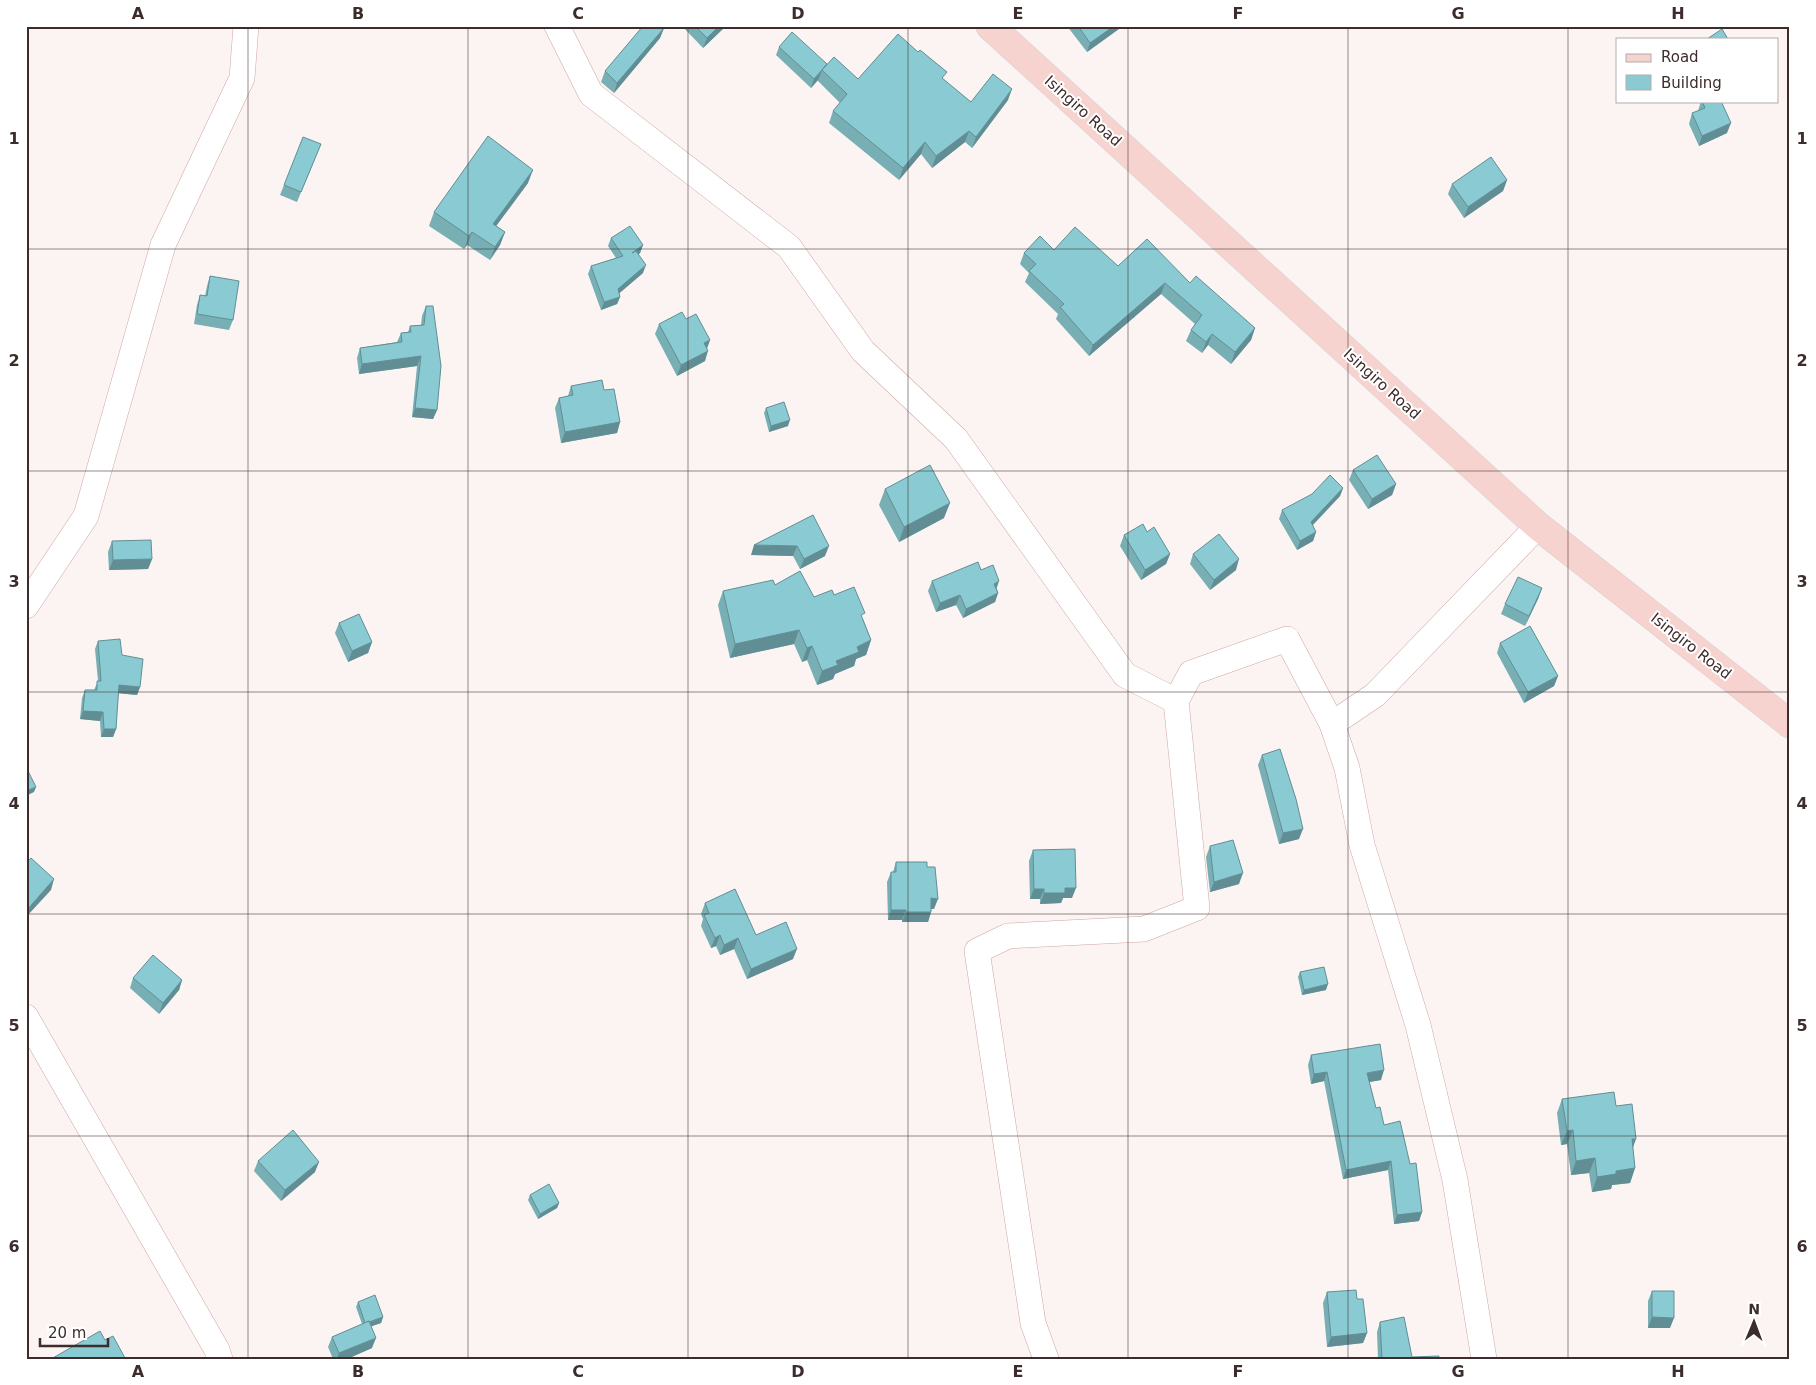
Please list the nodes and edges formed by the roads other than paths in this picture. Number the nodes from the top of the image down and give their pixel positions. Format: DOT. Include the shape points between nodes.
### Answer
graph roads {
  1 [pos="246,26"];
  2 [pos="557,26"];
  3 [pos="990,26"];
  4 [pos="1538,526"];
  5 [pos="26,606"];
  6 [pos="1176,700"];
  7 [pos="1332,724"];
  8 [pos="1790,724"];
  9 [pos="26,1018"];
  10 [pos="220,1359"];
  11 [pos="1046,1359"];
  12 [pos="1484,1359"];
  1 -- 5 [label="street" via="242,78 163,245 86,516"];
  2 -- 6 [label="street" via="591,94 789,247 863,351 956,439 1125,675"];
  3 -- 4 [label="main road, Isingiro Road"];
  4 -- 7 [label="street" via="1375,695"];
  4 -- 8 [label="main road, Isingiro Road"];
  6 -- 7 [label="street" via="1191,673 1287,639"];
  6 -- 11 [label="street" via="1197,908 1144,929 1008,936 977,951 1033,1323"];
  7 -- 12 [label="street" via="1347,768 1362,845 1418,1026 1455,1180"];
  9 -- 10 [label="street"];
}
